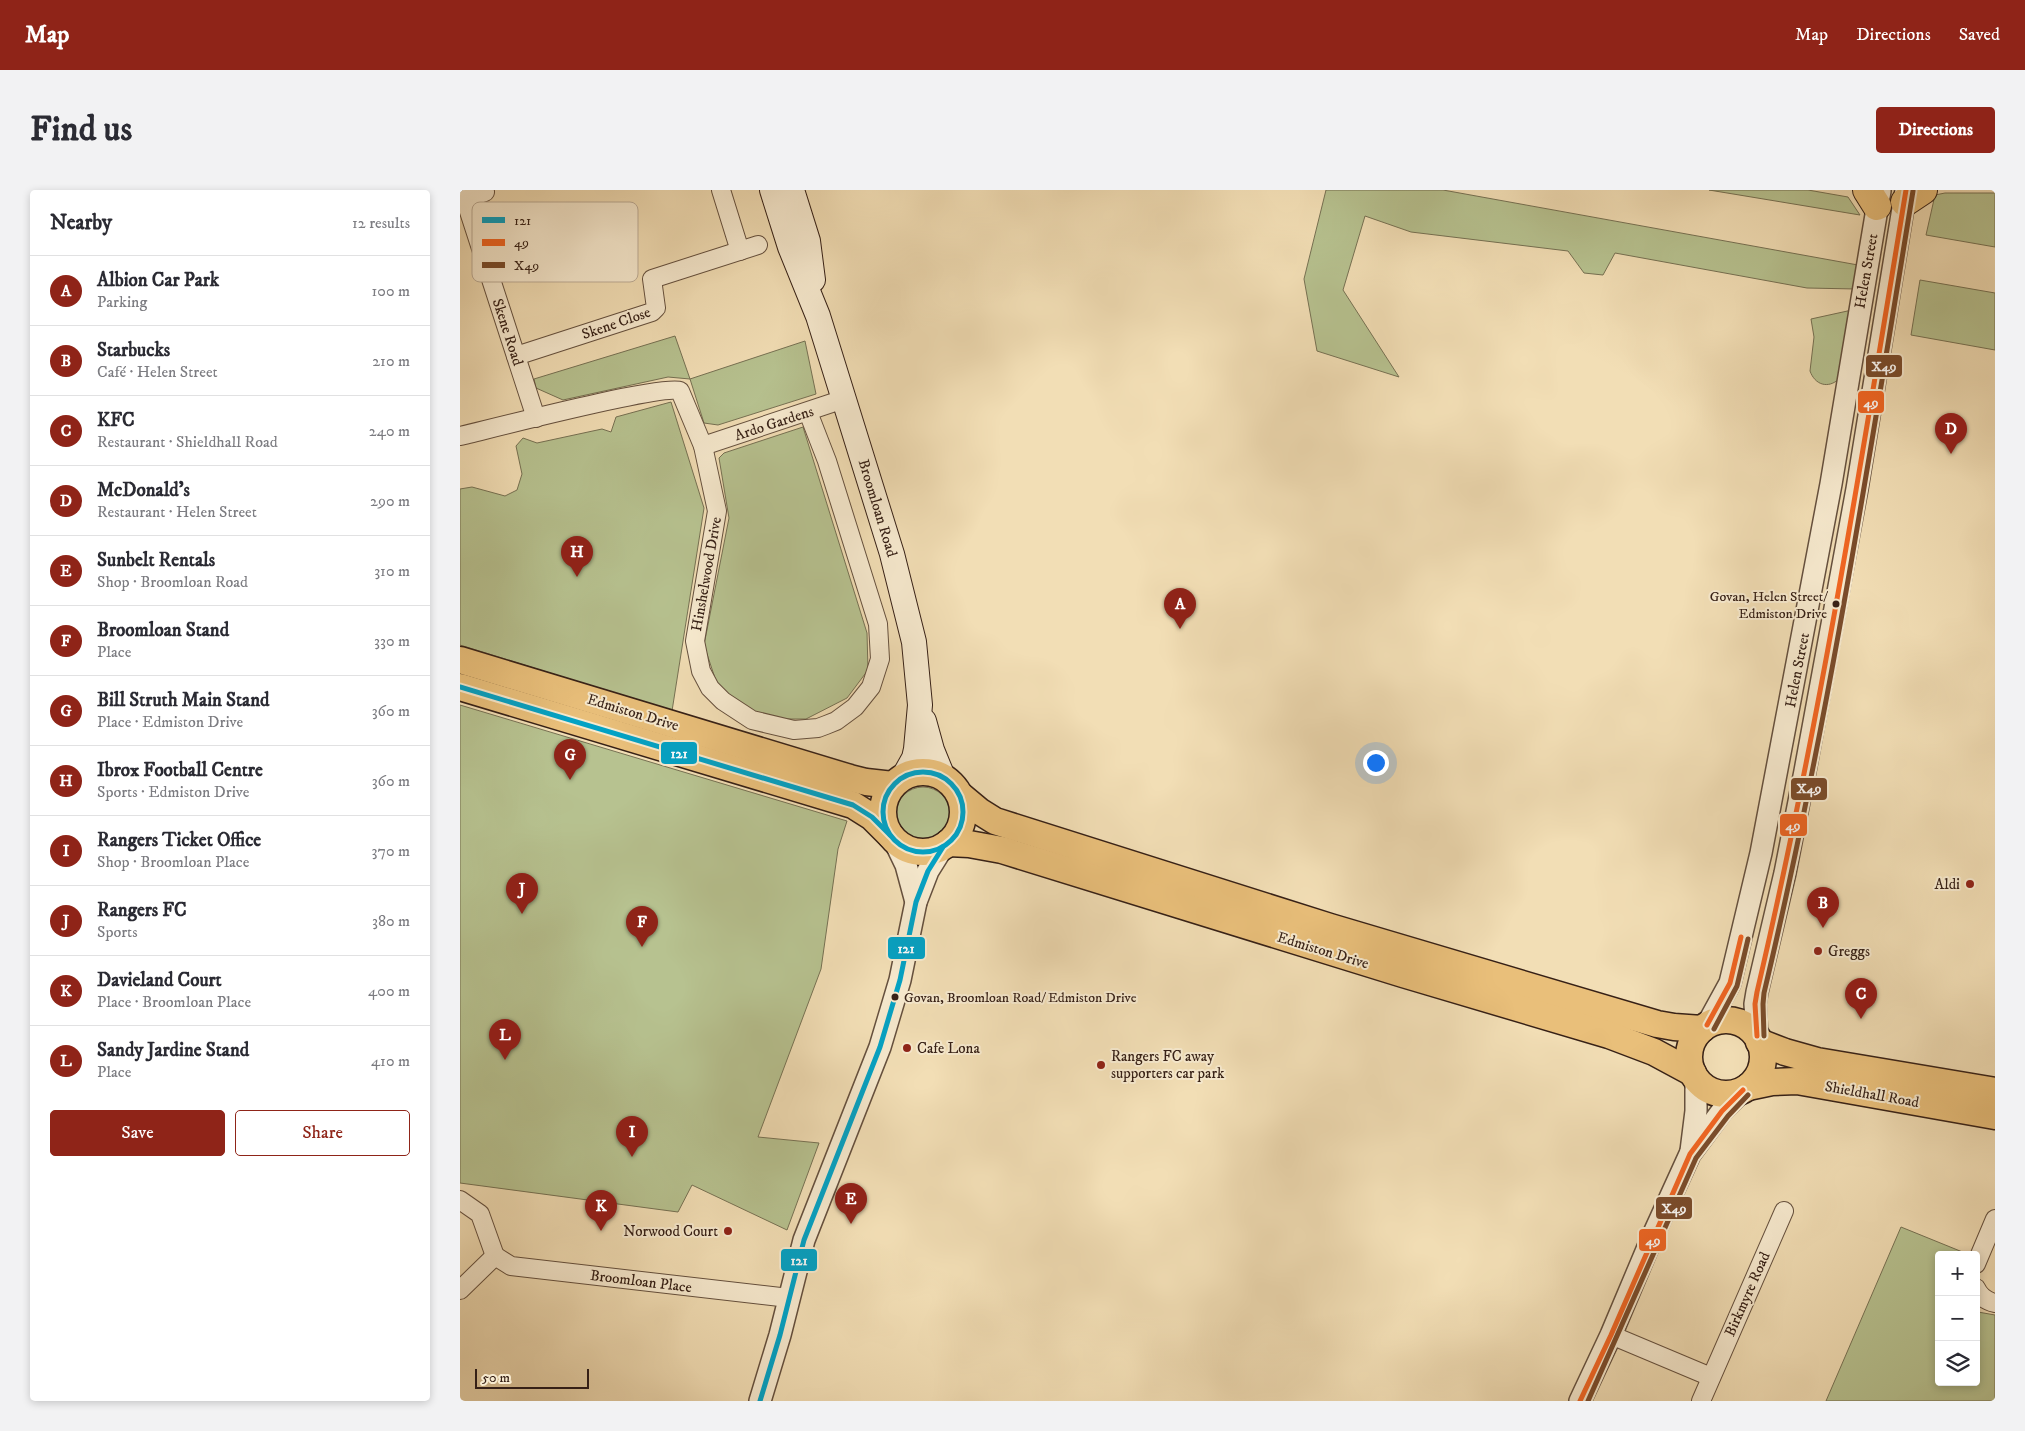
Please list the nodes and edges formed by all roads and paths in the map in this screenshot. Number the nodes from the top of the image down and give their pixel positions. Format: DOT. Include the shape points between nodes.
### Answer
graph roads {
  1 [pos="721,190"];
  2 [pos="772,190"];
  3 [pos="792,190"];
  4 [pos="485,192"];
  5 [pos="463,194"];
  6 [pos="1911,194"];
  7 [pos="1874,203"];
  8 [pos="472,222"];
  9 [pos="758,246"];
  10 [pos="740,251"];
  11 [pos="492,282"];
  12 [pos="818,316"];
  13 [pos="516,356"];
  14 [pos="844,399"];
  15 [pos="808,412"];
  16 [pos="536,418"];
  17 [pos="460,436"];
  18 [pos="703,446"];
  19 [pos="460,660"];
  20 [pos="460,686"];
  21 [pos="920,705"];
  22 [pos="943,777"];
  23 [pos="899,781"];
  24 [pos="961,796"];
  25 [pos="891,836"];
  26 [pos="946,845"];
  27 [pos="916,902"];
  28 [pos="1328,939"];
  29 [pos="1407,962"];
  30 [pos="1705,1027"];
  31 [pos="1758,1039"];
  32 [pos="1694,1076"];
  33 [pos="1745,1089"];
  34 [pos="1995,1091"];
  35 [pos="1995,1116"];
  36 [pos="1690,1154"];
  37 [pos="460,1200"];
  38 [pos="1784,1211"];
  39 [pos="1995,1219"];
  40 [pos="1980,1255"];
  41 [pos="495,1256"];
  42 [pos="460,1290"];
  43 [pos="1980,1294"];
  44 [pos="789,1298"];
  45 [pos="1995,1303"];
  46 [pos="1611,1335"];
  47 [pos="1711,1377"];
  48 [pos="760,1401"];
  49 [pos="1580,1401"];
  50 [pos="1700,1401"];
  1 -- 10 [label="street"];
  2 -- 12 [label="main road, Broomloan Road" via="790,247"];
  3 -- 12 [label="main road, Broomloan Road" via="808,241"];
  4 -- 5 [label="street"];
  5 -- 8 [label="street, Skene Road"];
  6 -- 31 [label="street, Helen Street" via="1900,231 1858,489 1807,762 1757,992"];
  7 -- 30 [label="street, Helen Street" via="1831,484 1761,854 1730,983"];
  9 -- 10 [label="street, Skene Close"];
  10 -- 13 [label="street, Skene Close" via="652,279 656,308 652,312"];
  11 -- 13 [label="street, Skene Road"];
  12 -- 14 [label="main road, Broomloan Road"];
  13 -- 16 [label="street, Skene Road"];
  14 -- 15 [label="street, Ardo Gardens"];
  14 -- 21 [label="main road, Broomloan Road" via="901,585 914,642"];
  15 -- 18 [label="street, Ardo Gardens"];
  15 -- 18 [label="street, Hinshelwood Drive" via="827,461 878,624 880,644 878,667 865,696 836,721 818,728 794,730 752,720 723,701 710,688 701,671 695,641 717,511"];
  16 -- 17 [label="street, Hinshelwood Drive"];
  16 -- 18 [label="street, Hinshelwood Drive" via="677,390 683,395"];
  19 -- 23 [label="main road, Edmiston Drive" via="850,778 866,782"];
  20 -- 25 [label="main road, Edmiston Drive" via="854,805"];
  21 -- 22 [label="main road, Broomloan Road"];
  21 -- 23 [label="main road, Broomloan Road" via="914,758"];
  22 -- 23 [label="main road" via="917,772"];
  22 -- 24 [label="main road"];
  23 -- 25 [label="main road" via="886,796 883,810"];
  24 -- 26 [label="main road" via="962,822 957,834"];
  24 -- 28 [label="main road, Edmiston Drive" via="995,821"];
  25 -- 26 [label="main road" via="911,850 924,852"];
  25 -- 27 [label="street" via="906,865"];
  26 -- 27 [label="street" via="928,871"];
  26 -- 28 [label="main road, Edmiston Drive" via="969,844 1002,850"];
  27 -- 44 [label="street" via="892,1012 869,1079 804,1240"];
  28 -- 29 [label="main road, Edmiston Drive"];
  29 -- 30 [label="main road, Edmiston Drive" via="1657,1024"];
  29 -- 32 [label="main road, Edmiston Drive" via="1654,1052"];
  30 -- 31 [label="main road" via="1726,1020 1738,1022"];
  30 -- 32 [label="main road" via="1694,1039 1690,1050 1689,1062"];
  31 -- 33 [label="main road" via="1762,1063 1759,1074"];
  31 -- 34 [label="main road, Shieldhall Road" via="1785,1052 1817,1061"];
  32 -- 33 [label="main road" via="1709,1090 1720,1093 1731,1094"];
  32 -- 36 [label="street" via="1696,1111"];
  33 -- 35 [label="main road, Shieldhall Road" via="1772,1082 1797,1081"];
  33 -- 36 [label="street" via="1722,1111"];
  36 -- 46 [label="street"];
  37 -- 41 [label="street" via="480,1214"];
  38 -- 47 [label="street, Birkmyre Road"];
  39 -- 40 [label="street"];
  41 -- 42 [label="street"];
  41 -- 44 [label="street, Broomloan Place" via="511,1266"];
  43 -- 45 [label="street" via="1986,1301"];
  44 -- 48 [label="street"];
  46 -- 47 [label="street"];
  46 -- 49 [label="street"];
  47 -- 50 [label="street, Birkmyre Road"];
}
